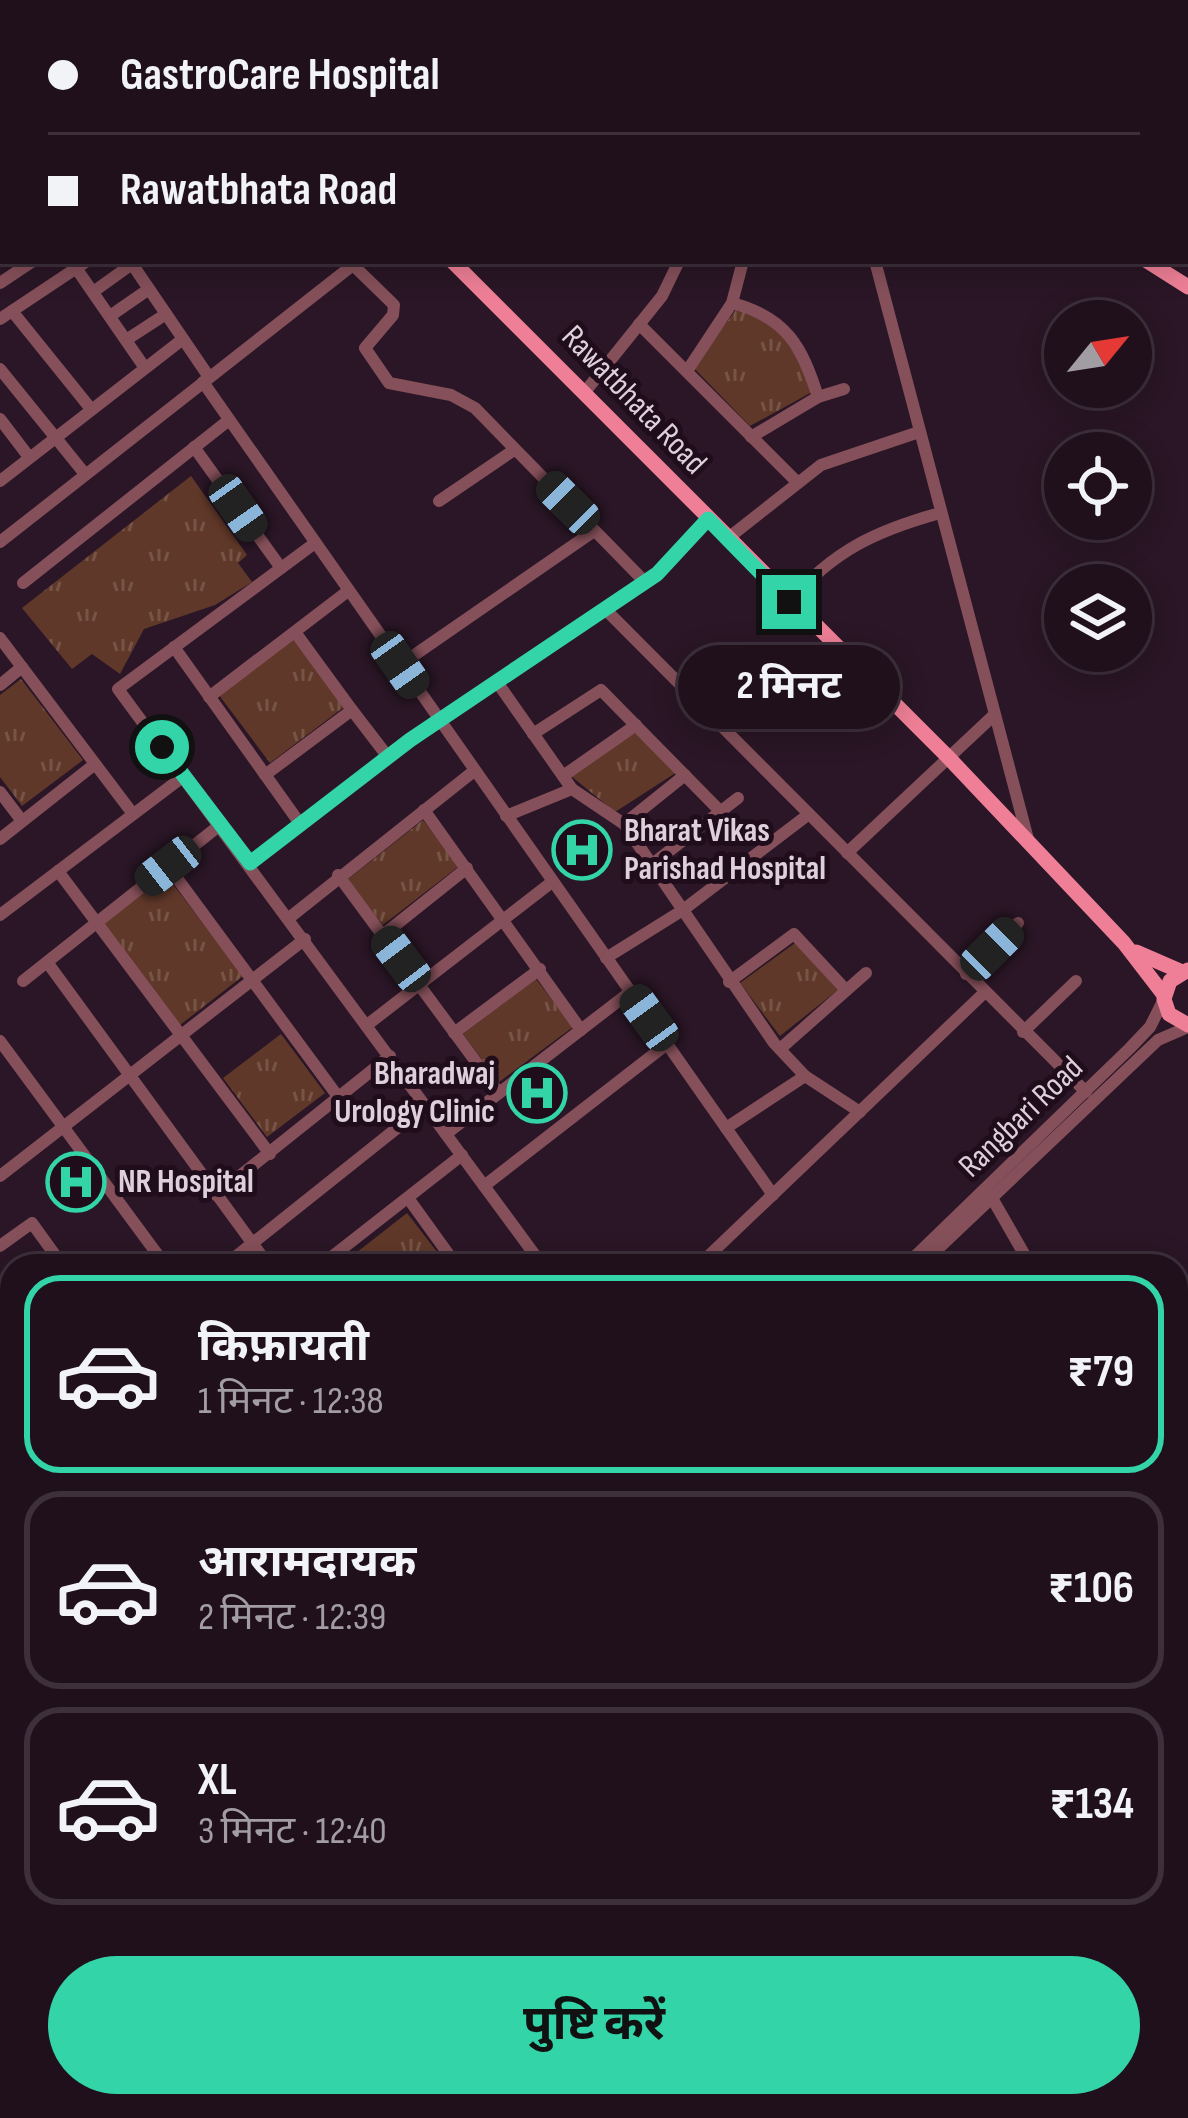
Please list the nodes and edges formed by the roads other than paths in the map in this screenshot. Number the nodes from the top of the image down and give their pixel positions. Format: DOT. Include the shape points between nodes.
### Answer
graph roads {
  1 [pos="24,264"];
  2 [pos="128,264"];
  3 [pos="132,264"];
  4 [pos="355,264"];
  5 [pos="357,264"];
  6 [pos="455,264"];
  7 [pos="678,264"];
  8 [pos="742,264"];
  9 [pos="876,264"];
  10 [pos="1152,264"];
  11 [pos="82,265"];
  12 [pos="0,283"];
  13 [pos="1188,286"];
  14 [pos="149,289"];
  15 [pos="93,292"];
  16 [pos="732,303"];
  17 [pos="166,314"];
  18 [pos="6,315"];
  19 [pos="110,316"];
  20 [pos="640,324"];
  21 [pos="183,339"];
  22 [pos="126,340"];
  23 [pos="146,368"];
  24 [pos="0,369"];
  25 [pos="686,371"];
  26 [pos="206,380"];
  27 [pos="15,388"];
  28 [pos="844,389"];
  29 [pos="584,393"];
  30 [pos="818,397"];
  31 [pos="0,401"];
  32 [pos="91,410"];
  33 [pos="0,419"];
  34 [pos="229,420"];
  35 [pos="919,432"];
  36 [pos="751,436"];
  37 [pos="5,437"];
  38 [pos="53,438"];
  39 [pos="194,447"];
  40 [pos="514,450"];
  41 [pos="29,457"];
  42 [pos="85,474"];
  43 [pos="0,481"];
  44 [pos="797,482"];
  45 [pos="439,501"];
  46 [pos="940,513"];
  47 [pos="708,519"];
  48 [pos="594,530"];
  49 [pos="728,539"];
  50 [pos="0,542"];
  51 [pos="315,543"];
  52 [pos="281,568"];
  53 [pos="645,582"];
  54 [pos="22,583"];
  55 [pos="348,591"];
  56 [pos="789,602"];
  57 [pos="604,609"];
  58 [pos="295,632"];
  59 [pos="0,638"];
  60 [pos="174,647"];
  61 [pos="400,665"];
  62 [pos="22,668"];
  63 [pos="497,682"];
  64 [pos="0,685"];
  65 [pos="209,697"];
  66 [pos="352,710"];
  67 [pos="993,716"];
  68 [pos="438,721"];
  69 [pos="636,725"];
  70 [pos="533,734"];
  71 [pos="946,756"];
  72 [pos="388,757"];
  73 [pos="94,764"];
  74 [pos="474,771"];
  75 [pos="266,775"];
  76 [pos="685,775"];
  77 [pos="184,776"];
  78 [pos="562,776"];
  79 [pos="572,789"];
  80 [pos="0,792"];
  81 [pos="738,798"];
  82 [pos="424,810"];
  83 [pos="720,811"];
  84 [pos="133,814"];
  85 [pos="809,814"];
  86 [pos="506,816"];
  87 [pos="22,821"];
  88 [pos="623,824"];
  89 [pos="220,825"];
  90 [pos="302,825"];
  91 [pos="0,839"];
  92 [pos="1028,841"];
  93 [pos="847,853"];
  94 [pos="250,863"];
  95 [pos="168,866"];
  96 [pos="652,866"];
  97 [pos="467,868"];
  98 [pos="58,871"];
  99 [pos="338,875"];
  100 [pos="552,882"];
  101 [pos="0,895"];
  102 [pos="683,910"];
  103 [pos="5,912"];
  104 [pos="289,918"];
  105 [pos="505,918"];
  106 [pos="97,923"];
  107 [pos="1018,923"];
  108 [pos="382,935"];
  109 [pos="305,940"];
  110 [pos="1124,943"];
  111 [pos="606,958"];
  112 [pos="47,962"];
  113 [pos="540,969"];
  114 [pos="1185,971"];
  115 [pos="866,973"];
  116 [pos="966,974"];
  117 [pos="22,981"];
  118 [pos="253,981"];
  119 [pos="1076,981"];
  120 [pos="729,982"];
  121 [pos="419,984"];
  122 [pos="847,990"];
  123 [pos="630,992"];
  124 [pos="984,993"];
  125 [pos="1164,997"];
  126 [pos="367,1025"];
  127 [pos="1188,1026"];
  128 [pos="581,1030"];
  129 [pos="1023,1032"];
  130 [pos="454,1033"];
  131 [pos="181,1036"];
  132 [pos="0,1041"];
  133 [pos="667,1044"];
  134 [pos="780,1049"];
  135 [pos="390,1056"];
  136 [pos="805,1076"];
  137 [pos="130,1077"];
  138 [pos="1086,1092"];
  139 [pos="499,1093"];
  140 [pos="339,1098"];
  141 [pos="426,1106"];
  142 [pos="860,1112"];
  143 [pos="726,1128"];
  144 [pos="65,1129"];
  145 [pos="446,1134"];
  146 [pos="269,1154"];
  147 [pos="462,1155"];
  148 [pos="0,1176"];
  149 [pos="484,1186"];
  150 [pos="216,1195"];
  151 [pos="773,1195"];
  152 [pos="409,1198"];
  153 [pos="992,1198"];
  154 [pos="253,1244"];
  155 [pos="0,1246"];
  156 [pos="334,1253"];
  157 [pos="54,1254"];
  158 [pos="157,1254"];
  159 [pos="240,1254"];
  160 [pos="260,1254"];
  161 [pos="449,1254"];
  162 [pos="534,1254"];
  163 [pos="711,1254"];
  164 [pos="917,1254"];
  165 [pos="933,1254"];
  166 [pos="1024,1254"];
  1 -- 12 [label="street"];
  2 -- 15 [label="street"];
  3 -- 14 [label="street"];
  4 -- 26 [label="street"];
  5 -- 40 [label="street" via="394,304 366,341 372,364 398,388 466,401"];
  6 -- 29 [label="main road, Rawatbhata Road"];
  7 -- 20 [label="street"];
  8 -- 16 [label="street"];
  9 -- 35 [label="street"];
  10 -- 13 [label="main road"];
  11 -- 15 [label="street"];
  11 -- 18 [label="street"];
  14 -- 17 [label="street"];
  14 -- 19 [label="street"];
  15 -- 19 [label="street"];
  16 -- 25 [label="street"];
  16 -- 30 [label="street" via="786,328"];
  17 -- 21 [label="street"];
  17 -- 22 [label="street"];
  18 -- 32 [label="street"];
  19 -- 22 [label="street"];
  20 -- 25 [label="street"];
  20 -- 29 [label="street"];
  21 -- 23 [label="street"];
  21 -- 26 [label="street"];
  22 -- 23 [label="street"];
  23 -- 32 [label="street"];
  24 -- 27 [label="street"];
  25 -- 36 [label="street"];
  26 -- 34 [label="street"];
  26 -- 42 [label="street"];
  27 -- 31 [label="street"];
  27 -- 38 [label="street"];
  28 -- 30 [label="street"];
  29 -- 47 [label="main road, Rawatbhata Road"];
  30 -- 36 [label="street"];
  32 -- 38 [label="street"];
  33 -- 37 [label="street"];
  34 -- 39 [label="street"];
  34 -- 51 [label="street"];
  35 -- 44 [label="street" via="821,465"];
  35 -- 46 [label="street"];
  36 -- 44 [label="street"];
  37 -- 41 [label="street"];
  38 -- 41 [label="street"];
  38 -- 42 [label="street"];
  39 -- 52 [label="street"];
  39 -- 54 [label="street"];
  40 -- 45 [label="street"];
  40 -- 48 [label="street"];
  41 -- 43 [label="street"];
  42 -- 50 [label="street"];
  44 -- 49 [label="street"];
  46 -- 56 [label="street" via="896,525 822,564"];
  46 -- 67 [label="street"];
  47 -- 49 [label="main road, Rawatbhata Road"];
  47 -- 53 [label="street"];
  48 -- 53 [label="street"];
  48 -- 61 [label="street"];
  49 -- 56 [label="main road, Rawatbhata Road"];
  51 -- 52 [label="street"];
  51 -- 55 [label="street"];
  52 -- 60 [label="street"];
  53 -- 57 [label="street"];
  55 -- 58 [label="street"];
  55 -- 61 [label="street"];
  56 -- 71 [label="main road, Rawatbhata Road"];
  57 -- 63 [label="street"];
  57 -- 85 [label="street"];
  58 -- 65 [label="street"];
  58 -- 66 [label="street"];
  59 -- 62 [label="street"];
  60 -- 65 [label="street"];
  60 -- 77 [label="street" via="118,688"];
  61 -- 68 [label="street"];
  62 -- 64 [label="street"];
  62 -- 73 [label="street"];
  63 -- 68 [label="street"];
  63 -- 70 [label="street"];
  65 -- 75 [label="street"];
  66 -- 72 [label="street"];
  66 -- 75 [label="street"];
  67 -- 71 [label="street"];
  67 -- 92 [label="street"];
  68 -- 72 [label="street"];
  68 -- 74 [label="street"];
  69 -- 70 [label="street" via="602,690"];
  69 -- 76 [label="street"];
  69 -- 78 [label="street"];
  70 -- 78 [label="street"];
  71 -- 92 [label="main road, Rawatbhata Road"];
  71 -- 93 [label="street"];
  72 -- 90 [label="street"];
  73 -- 84 [label="street"];
  73 -- 87 [label="street"];
  74 -- 82 [label="street"];
  74 -- 86 [label="street"];
  75 -- 90 [label="street"];
  76 -- 83 [label="street"];
  76 -- 88 [label="street"];
  77 -- 84 [label="street"];
  77 -- 89 [label="street"];
  78 -- 79 [label="street"];
  79 -- 86 [label="street"];
  79 -- 88 [label="street"];
  80 -- 87 [label="street"];
  81 -- 83 [label="street"];
  82 -- 97 [label="street"];
  82 -- 99 [label="street"];
  83 -- 96 [label="street"];
  84 -- 98 [label="street"];
  85 -- 93 [label="street"];
  85 -- 102 [label="street"];
  86 -- 100 [label="street"];
  87 -- 91 [label="street"];
  88 -- 96 [label="street"];
  89 -- 94 [label="street"];
  89 -- 95 [label="street"];
  90 -- 94 [label="street"];
  92 -- 110 [label="main road, Rawatbhata Road"];
  93 -- 116 [label="street"];
  94 -- 104 [label="street"];
  95 -- 106 [label="street"];
  95 -- 118 [label="street"];
  96 -- 102 [label="street"];
  97 -- 105 [label="street"];
  97 -- 108 [label="street"];
  98 -- 103 [label="street"];
  98 -- 106 [label="street"];
  99 -- 104 [label="street"];
  99 -- 108 [label="street"];
  100 -- 105 [label="street"];
  100 -- 111 [label="street"];
  101 -- 103 [label="street"];
  102 -- 111 [label="street"];
  102 -- 120 [label="street"];
  104 -- 109 [label="street"];
  105 -- 113 [label="street"];
  105 -- 121 [label="street"];
  106 -- 112 [label="street"];
  106 -- 131 [label="street"];
  107 -- 116 [label="street"];
  108 -- 121 [label="street"];
  109 -- 118 [label="street"];
  109 -- 126 [label="street"];
  110 -- 114 [label="main road, Rawatbhata Road"];
  110 -- 125 [label="main road, Rawatbhata Road"];
  111 -- 123 [label="street"];
  112 -- 117 [label="street"];
  112 -- 137 [label="street"];
  113 -- 128 [label="street"];
  113 -- 130 [label="street"];
  114 -- 125 [label="main road"];
  115 -- 122 [label="street"];
  116 -- 124 [label="street"];
  118 -- 131 [label="street"];
  118 -- 140 [label="street"];
  119 -- 129 [label="street"];
  120 -- 122 [label="street" via="794,934"];
  120 -- 134 [label="street"];
  121 -- 126 [label="street"];
  121 -- 130 [label="street"];
  122 -- 134 [label="street"];
  123 -- 128 [label="street"];
  123 -- 133 [label="street"];
  124 -- 129 [label="street"];
  124 -- 142 [label="street"];
  125 -- 127 [label="main road, Rawatbhata Road" via="1169,1014"];
  125 -- 138 [label="street, Rangbari Road" via="1150,1027"];
  126 -- 135 [label="street"];
  127 -- 153 [label="street, Rangbari Road" via="1158,1040"];
  128 -- 139 [label="street"];
  129 -- 138 [label="street"];
  130 -- 139 [label="street"];
  131 -- 137 [label="street"];
  131 -- 146 [label="street"];
  132 -- 144 [label="street"];
  133 -- 143 [label="street"];
  133 -- 149 [label="street"];
  134 -- 136 [label="street"];
  135 -- 140 [label="street"];
  135 -- 141 [label="street"];
  136 -- 142 [label="street"];
  136 -- 143 [label="street"];
  137 -- 144 [label="street"];
  137 -- 150 [label="street"];
  138 -- 164 [label="street, Rangbari Road"];
  139 -- 145 [label="street"];
  140 -- 146 [label="street"];
  141 -- 145 [label="street"];
  141 -- 154 [label="street"];
  142 -- 151 [label="street"];
  143 -- 151 [label="street"];
  144 -- 148 [label="street"];
  144 -- 158 [label="street"];
  145 -- 147 [label="street"];
  146 -- 150 [label="street"];
  147 -- 149 [label="street"];
  147 -- 152 [label="street"];
  149 -- 162 [label="street"];
  150 -- 154 [label="street"];
  151 -- 163 [label="street"];
  152 -- 156 [label="street"];
  152 -- 161 [label="street"];
  153 -- 165 [label="street, Rangbari Road"];
  153 -- 166 [label="street"];
  154 -- 159 [label="street"];
  154 -- 160 [label="street"];
  155 -- 157 [label="street" via="32,1223"];
}
